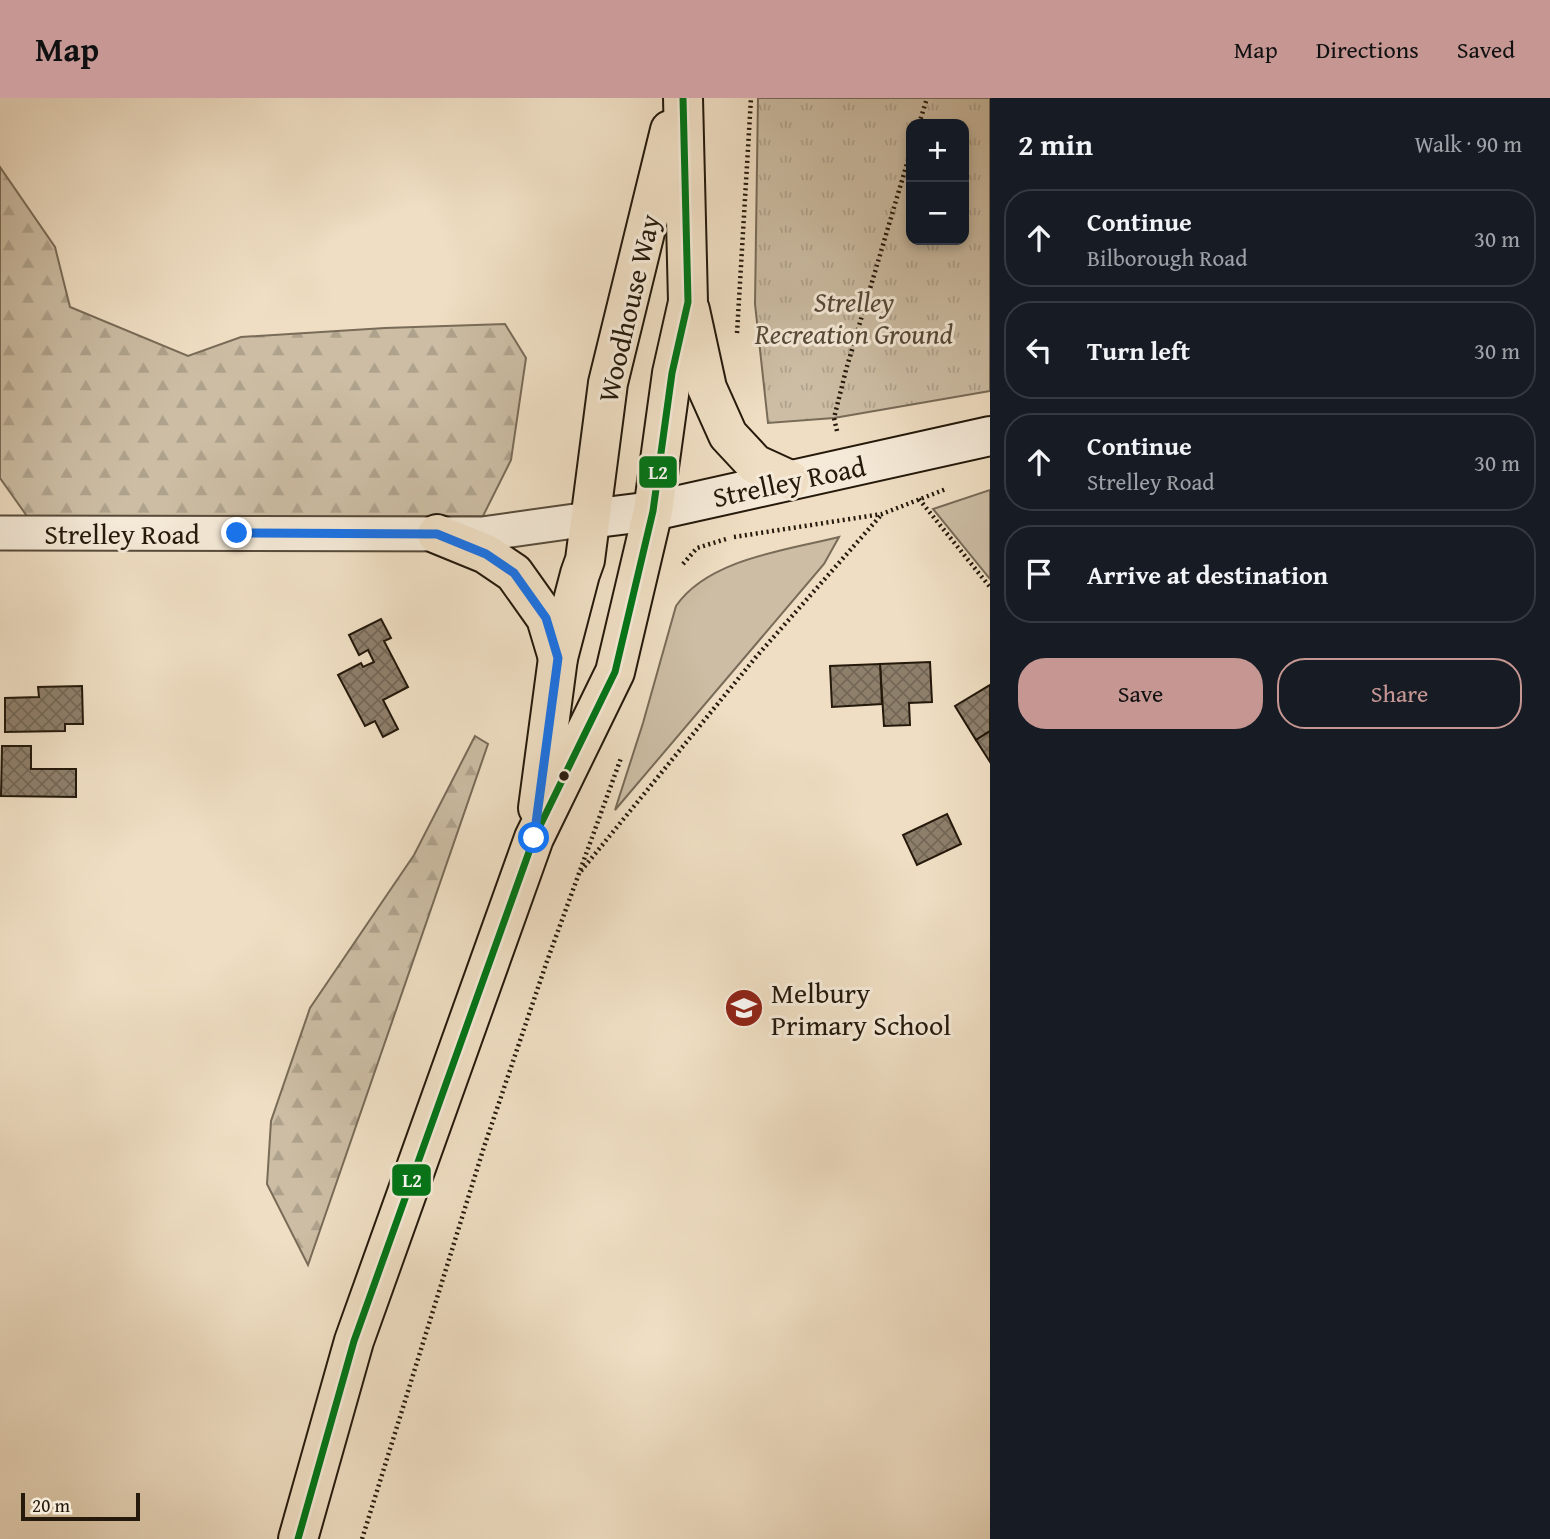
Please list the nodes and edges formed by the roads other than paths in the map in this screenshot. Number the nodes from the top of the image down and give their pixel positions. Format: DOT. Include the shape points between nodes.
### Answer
graph roads {
  1 [pos="680,98"];
  2 [pos="688,302"];
  3 [pos="990,436"];
  4 [pos="790,480"];
  5 [pos="653,511"];
  6 [pos="589,519"];
  7 [pos="0,533"];
  8 [pos="437,534"];
  9 [pos="558,658"];
  10 [pos="534,838"];
  11 [pos="298,1539"];
  1 -- 2 [label="main road, Woodhouse Way"];
  1 -- 6 [label="main road, Woodhouse Way" via="608,383"];
  2 -- 4 [label="main road" via="707,388 728,435 755,464"];
  2 -- 5 [label="main road, Woodhouse Way" via="672,373"];
  3 -- 4 [label="main road, Strelley Road"];
  4 -- 5 [label="main road, Strelley Road"];
  5 -- 6 [label="main road, Strelley Road"];
  5 -- 10 [label="main road, Woodhouse Way" via="615,672"];
  6 -- 8 [label="street, Strelley Road" via="482,534"];
  6 -- 9 [label="main road, Woodhouse Way" via="585,560"];
  7 -- 8 [label="street, Strelley Road"];
  8 -- 9 [label="main road" via="486,554 514,573 546,618"];
  9 -- 10 [label="main road, Woodhouse Way"];
  10 -- 11 [label="main road" via="354,1341"];
}
